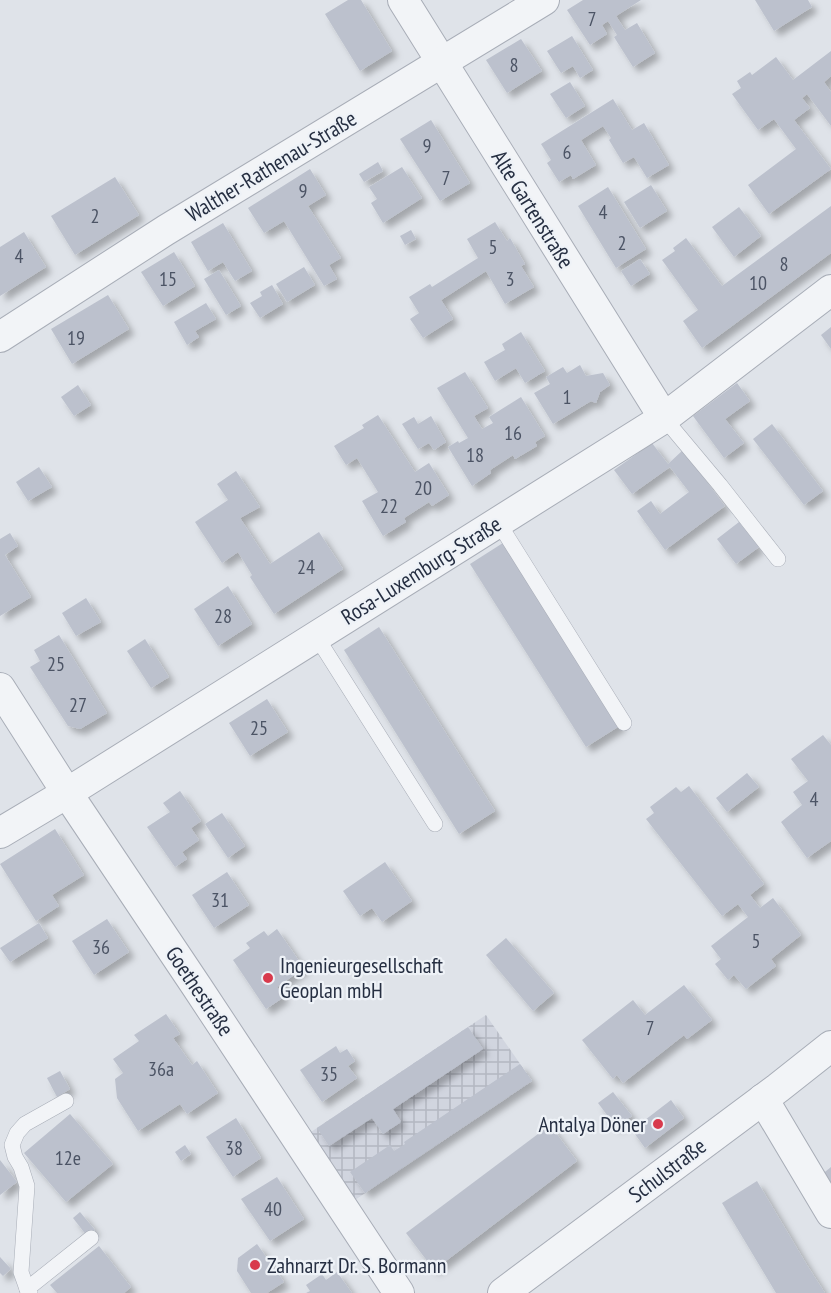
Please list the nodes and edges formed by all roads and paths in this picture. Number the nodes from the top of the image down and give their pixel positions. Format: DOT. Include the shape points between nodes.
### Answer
graph roads {
  1 [pos="404,0"];
  2 [pos="544,0"];
  3 [pos="442,63"];
  4 [pos="831,290"];
  5 [pos="0,337"];
  6 [pos="664,418"];
  7 [pos="498,522"];
  8 [pos="778,559"];
  9 [pos="316,636"];
  10 [pos="0,688"];
  11 [pos="624,723"];
  12 [pos="67,793"];
  13 [pos="435,824"];
  14 [pos="0,833"];
  15 [pos="831,1046"];
  16 [pos="763,1099"];
  17 [pos="66,1101"];
  18 [pos="831,1213"];
  19 [pos="91,1238"];
  20 [pos="28,1291"];
  21 [pos="399,1293"];
  22 [pos="503,1293"];
  1 -- 3 [label="street, Alte Gartenstraße"];
  2 -- 3 [label="street, Walther-Rathenau-Straße"];
  3 -- 5 [label="street, Walther-Rathenau-Straße" via="165,230"];
  3 -- 6 [label="street, Alte Gartenstraße"];
  4 -- 6 [label="street, Rosa-Luxemburg-Straße"];
  6 -- 7 [label="street, Rosa-Luxemburg-Straße"];
  6 -- 8 [label="lane"];
  7 -- 9 [label="street, Rosa-Luxemburg-Straße"];
  7 -- 11 [label="lane"];
  9 -- 12 [label="street, Rosa-Luxemburg-Straße"];
  9 -- 13 [label="lane"];
  10 -- 12 [label="street, Goethestraße"];
  12 -- 14 [label="street, Rosa-Luxemburg-Straße"];
  12 -- 21 [label="street, Goethestraße"];
  15 -- 16 [label="street, Schulstraße"];
  16 -- 18 [label="street"];
  16 -- 22 [label="street, Schulstraße"];
  17 -- 20 [label="lane" via="25,1124 12,1145 27,1186 21,1272"];
  19 -- 20 [label="lane"];
}
